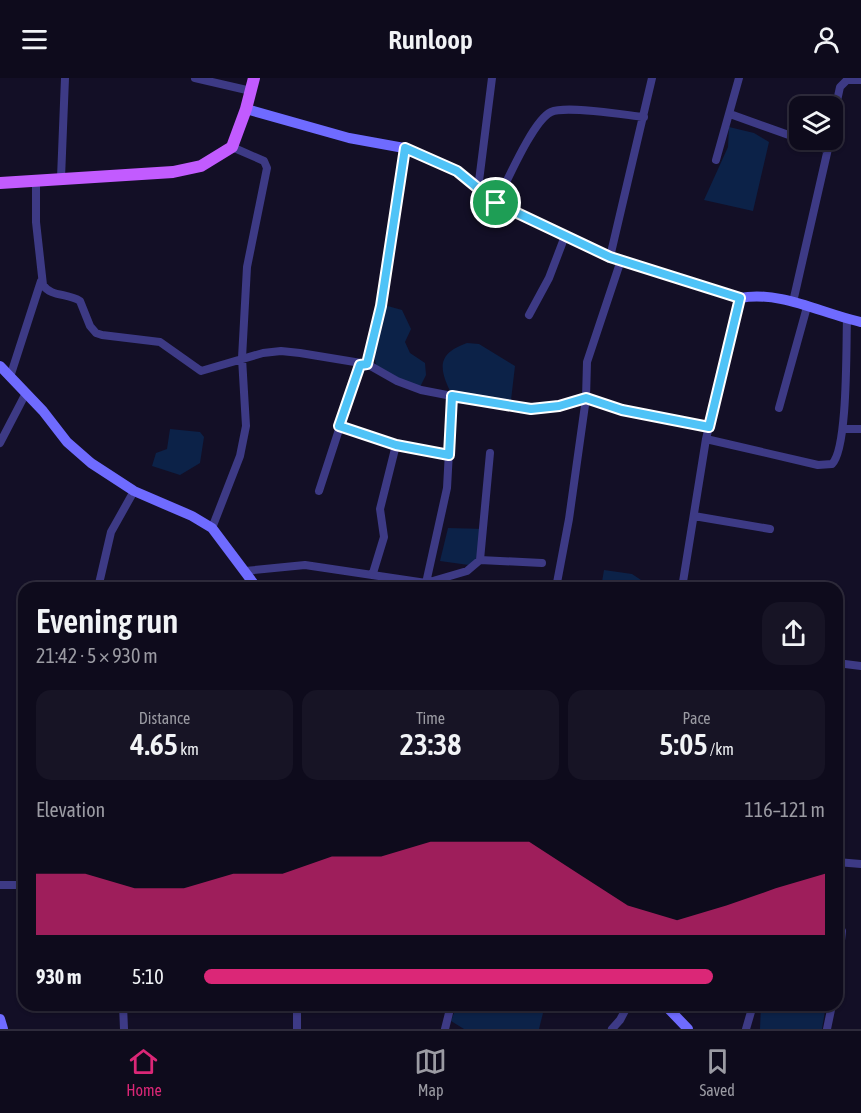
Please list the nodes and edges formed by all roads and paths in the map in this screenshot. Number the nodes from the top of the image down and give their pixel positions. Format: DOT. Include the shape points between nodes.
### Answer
graph roads {
  1 [pos="65,78"];
  2 [pos="195,78"];
  3 [pos="254,78"];
  4 [pos="492,78"];
  5 [pos="652,78"];
  6 [pos="739,78"];
  7 [pos="861,80"];
  8 [pos="251,91"];
  9 [pos="838,96"];
  10 [pos="246,109"];
  11 [pos="730,114"];
  12 [pos="644,117"];
  13 [pos="789,135"];
  14 [pos="232,147"];
  15 [pos="405,148"];
  16 [pos="828,150"];
  17 [pos="716,160"];
  18 [pos="61,178"];
  19 [pos="36,180"];
  20 [pos="0,183"];
  21 [pos="478,189"];
  22 [pos="496,203"];
  23 [pos="565,236"];
  24 [pos="610,257"];
  25 [pos="621,260"];
  26 [pos="42,280"];
  27 [pos="740,298"];
  28 [pos="793,302"];
  29 [pos="807,307"];
  30 [pos="529,315"];
  31 [pos="847,319"];
  32 [pos="861,322"];
  33 [pos="242,358"];
  34 [pos="364,364"];
  35 [pos="0,366"];
  36 [pos="10,377"];
  37 [pos="26,393"];
  38 [pos="452,396"];
  39 [pos="586,398"];
  40 [pos="779,408"];
  41 [pos="339,426"];
  42 [pos="709,427"];
  43 [pos="843,429"];
  44 [pos="861,429"];
  45 [pos="706,439"];
  46 [pos="0,443"];
  47 [pos="396,445"];
  48 [pos="490,453"];
  49 [pos="449,455"];
  50 [pos="134,491"];
  51 [pos="319,491"];
  52 [pos="694,516"];
  53 [pos="212,528"];
  54 [pos="770,529"];
  55 [pos="480,560"];
  56 [pos="542,564"];
  57 [pos="245,571"];
  58 [pos="373,573"];
  59 [pos="99,582"];
  60 [pos="253,582"];
  61 [pos="421,582"];
  62 [pos="426,582"];
  63 [pos="429,582"];
  64 [pos="557,582"];
  65 [pos="683,582"];
  66 [pos="843,664"];
  67 [pos="861,666"];
  68 [pos="843,862"];
  69 [pos="861,864"];
  70 [pos="0,885"];
  71 [pos="18,885"];
  72 [pos="123,1011"];
  73 [pos="297,1011"];
  74 [pos="450,1011"];
  75 [pos="625,1011"];
  76 [pos="670,1011"];
  77 [pos="751,1011"];
  78 [pos="831,1011"];
  79 [pos="0,1019"];
  80 [pos="3,1029"];
  81 [pos="124,1029"];
  82 [pos="297,1029"];
  83 [pos="445,1029"];
  84 [pos="612,1029"];
  85 [pos="688,1029"];
  86 [pos="746,1029"];
  87 [pos="827,1029"];
  1 -- 18 [label="street"];
  2 -- 8 [label="street"];
  3 -- 8 [label="main road"];
  4 -- 21 [label="street"];
  5 -- 12 [label="street"];
  6 -- 11 [label="street"];
  7 -- 9 [label="street" via="847,80"];
  8 -- 10 [label="main road"];
  10 -- 14 [label="main road"];
  10 -- 15 [label="street" via="349,138"];
  11 -- 13 [label="street"];
  11 -- 17 [label="street"];
  12 -- 22 [label="street" via="550,112 525,145"];
  12 -- 24 [label="street"];
  14 -- 18 [label="main road" via="201,166 173,172"];
  14 -- 33 [label="street" via="264,161 267,168 247,267"];
  15 -- 21 [label="street" via="457,171"];
  15 -- 34 [label="street" via="381,306"];
  16 -- 28 [label="street"];
  18 -- 19 [label="main road"];
  19 -- 20 [label="main road"];
  19 -- 26 [label="street"];
  21 -- 22 [label="street"];
  22 -- 23 [label="street"];
  23 -- 24 [label="street"];
  23 -- 30 [label="street"];
  24 -- 25 [label="street"];
  25 -- 27 [label="street"];
  25 -- 39 [label="street" via="590,349"];
  26 -- 33 [label="street" via="48,292 80,301 90,326 102,335 160,342 201,371"];
  26 -- 36 [label="street"];
  27 -- 28 [label="street"];
  27 -- 42 [label="street"];
  28 -- 29 [label="street"];
  29 -- 31 [label="street"];
  29 -- 40 [label="street"];
  31 -- 32 [label="street"];
  31 -- 43 [label="street"];
  33 -- 34 [label="street" via="281,351"];
  33 -- 53 [label="street" via="246,426 240,456"];
  34 -- 38 [label="street" via="421,390"];
  34 -- 41 [label="street"];
  35 -- 36 [label="street"];
  36 -- 37 [label="street"];
  37 -- 46 [label="street"];
  37 -- 50 [label="street" via="75,449"];
  38 -- 39 [label="street" via="531,409"];
  38 -- 49 [label="street"];
  39 -- 42 [label="street" via="622,410"];
  39 -- 64 [label="street"];
  41 -- 47 [label="street"];
  41 -- 51 [label="street"];
  42 -- 45 [label="street"];
  43 -- 44 [label="street"];
  43 -- 45 [label="street" via="838,456 827,465"];
  45 -- 52 [label="street"];
  47 -- 49 [label="street"];
  47 -- 58 [label="street" via="380,509 384,537"];
  48 -- 55 [label="street"];
  49 -- 62 [label="street" via="447,488"];
  50 -- 53 [label="street"];
  50 -- 59 [label="street" via="111,531"];
  52 -- 54 [label="street"];
  52 -- 65 [label="street"];
  53 -- 57 [label="street"];
  55 -- 56 [label="street"];
  55 -- 63 [label="street" via="467,571"];
  57 -- 58 [label="street" via="305,565"];
  57 -- 60 [label="street"];
  58 -- 61 [label="street"];
  66 -- 67 [label="street"];
  68 -- 69 [label="street"];
  70 -- 71 [label="street"];
  72 -- 81 [label="street"];
  73 -- 82 [label="street"];
  74 -- 83 [label="street"];
  75 -- 84 [label="street"];
  76 -- 85 [label="street"];
  77 -- 86 [label="street"];
  78 -- 87 [label="street"];
  79 -- 80 [label="street"];
}
